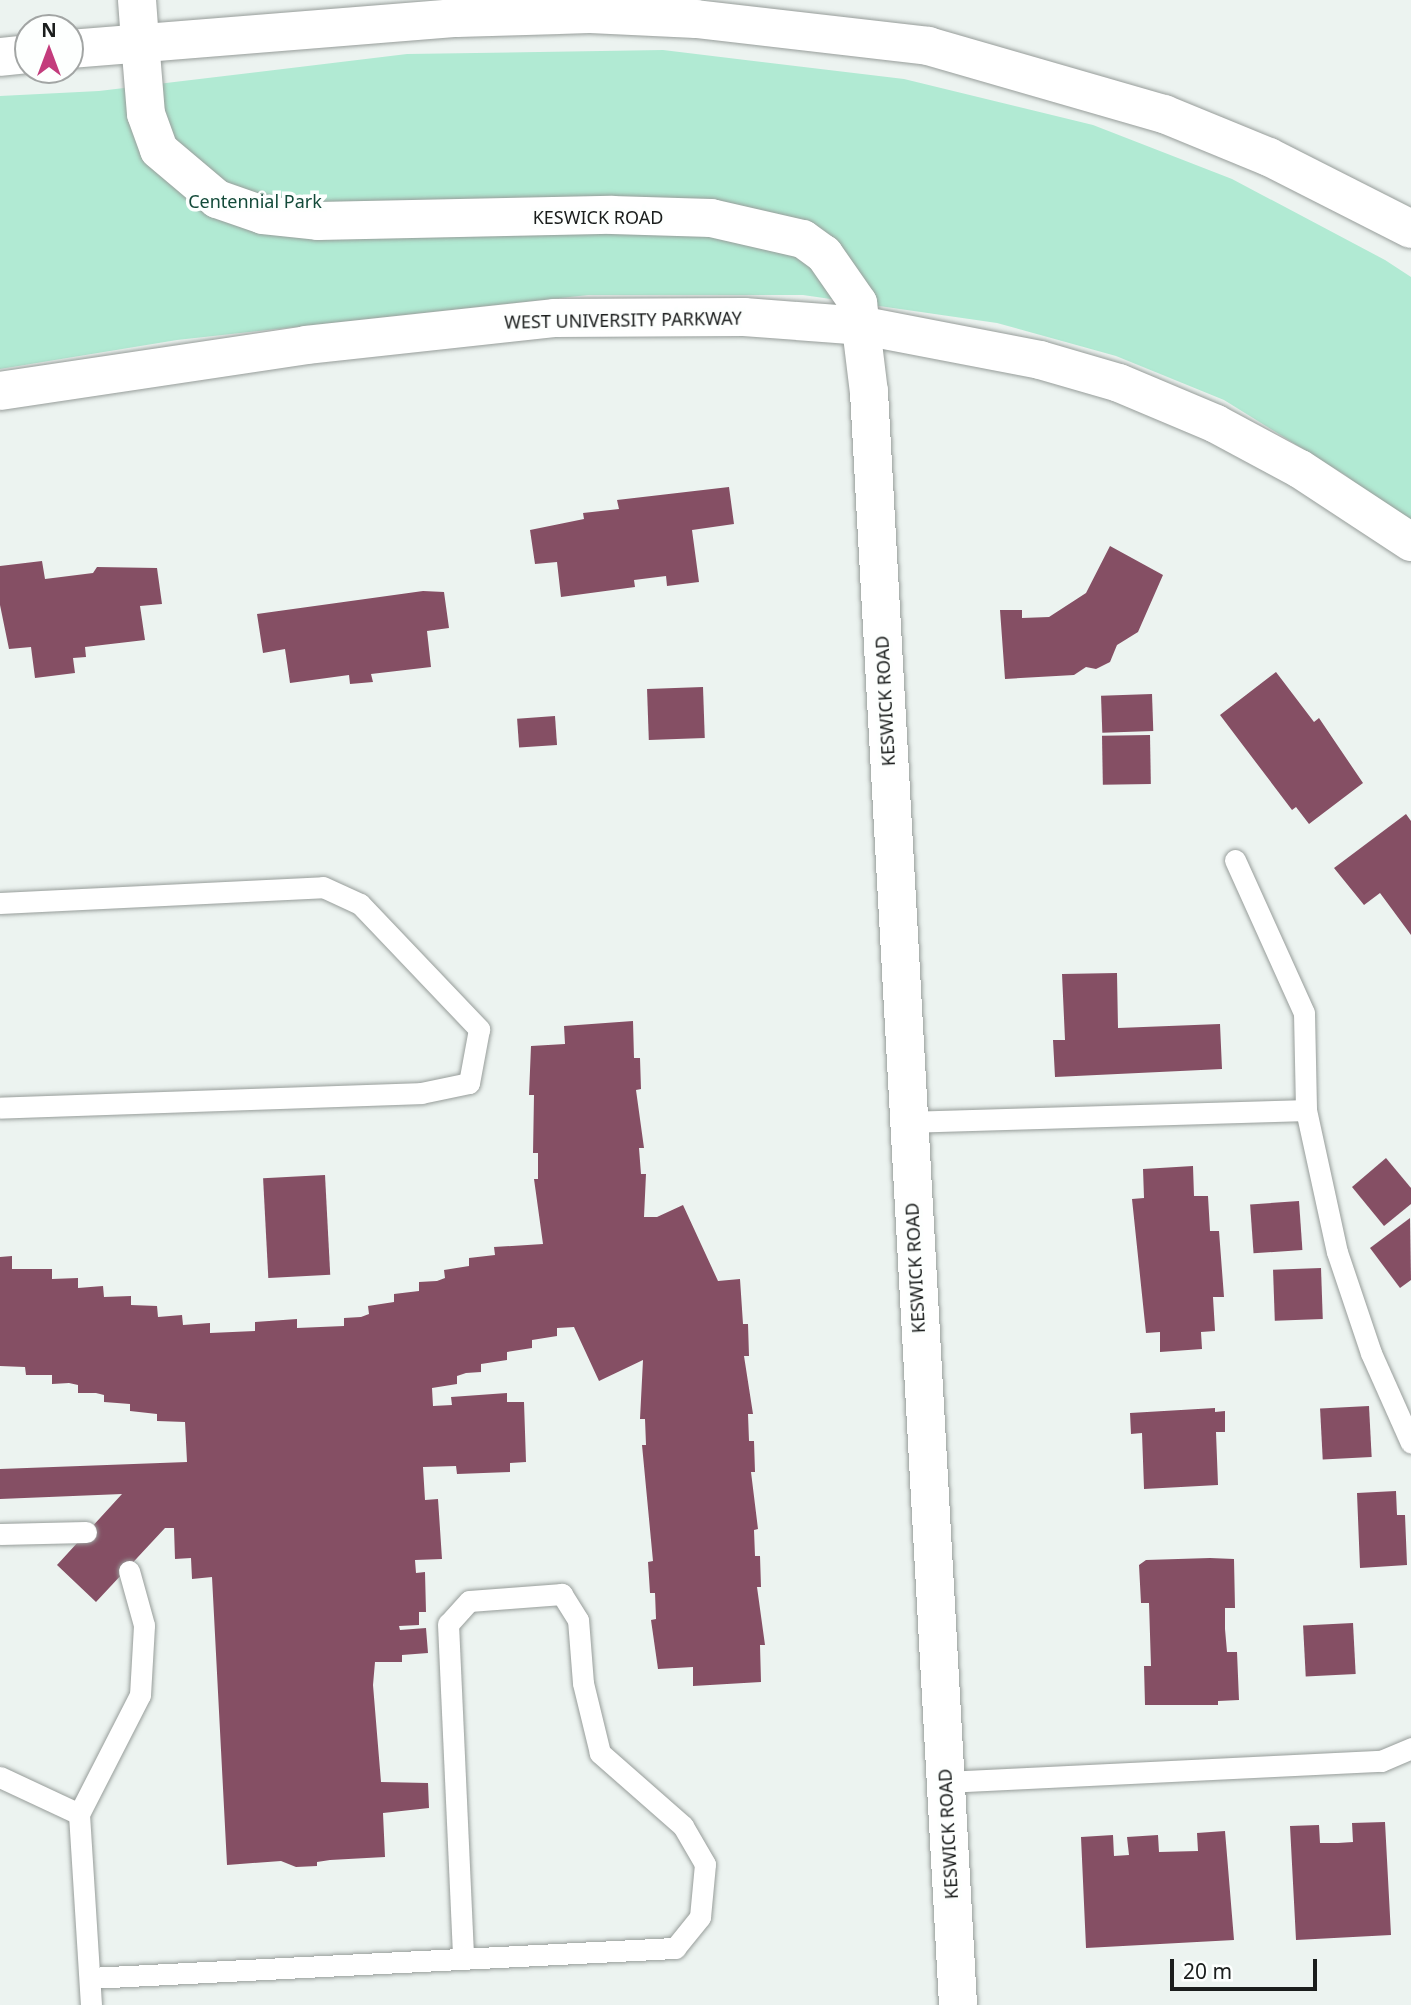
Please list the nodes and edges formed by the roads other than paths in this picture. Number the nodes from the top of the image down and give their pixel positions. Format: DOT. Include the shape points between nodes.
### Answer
graph roads {
  1 [pos="137,0"];
  2 [pos="140,41"];
  3 [pos="84,47"];
  4 [pos="1411,229"];
  5 [pos="864,326"];
  6 [pos="0,391"];
  7 [pos="1411,542"];
  8 [pos="1235,860"];
  9 [pos="0,903"];
  10 [pos="0,1108"];
  11 [pos="1306,1110"];
  12 [pos="907,1122"];
  13 [pos="1411,1443"];
  14 [pos="86,1532"];
  15 [pos="0,1535"];
  16 [pos="129,1571"];
  17 [pos="1411,1748"];
  18 [pos="0,1777"];
  19 [pos="945,1782"];
  20 [pos="79,1814"];
  21 [pos="463,1957"];
  22 [pos="90,1978"];
  23 [pos="91,2005"];
  24 [pos="958,2005"];
  1 -- 2 [label="main road, KESWICK ROAD"];
  2 -- 3 [label="main road"];
  2 -- 4 [label="main road" via="457,18 590,14 696,19 928,46 1164,114 1269,157"];
  2 -- 5 [label="main road, KESWICK ROAD" via="146,114 159,150 217,199 263,215 318,221 612,215 712,218 772,229 803,239 824,254 845,279"];
  5 -- 6 [label="main road, WEST UNIVERSITY PARKWAY" via="744,317 554,318 306,345"];
  5 -- 7 [label="main road, WEST UNIVERSITY PARKWAY" via="1040,360 1119,383 1216,424 1300,469"];
  5 -- 12 [label="main road, KESWICK ROAD"];
  8 -- 11 [label="lane" via="1304,1013"];
  9 -- 10 [label="lane" via="323,887 360,904 479,1029 469,1083 421,1093"];
  11 -- 12 [label="lane"];
  11 -- 13 [label="lane" via="1337,1252 1371,1353"];
  12 -- 19 [label="main road, KESWICK ROAD"];
  14 -- 15 [label="lane"];
  16 -- 20 [label="lane" via="144,1625 140,1695"];
  17 -- 19 [label="lane" via="1381,1761"];
  18 -- 20 [label="lane"];
  19 -- 24 [label="main road, KESWICK ROAD"];
  20 -- 22 [label="lane"];
  21 -- 21 [label="lane" via="675,1948 700,1917 705,1864 683,1826 600,1753 583,1683 578,1620 562,1594 469,1601 448,1624"];
  21 -- 22 [label="lane"];
  22 -- 23 [label="lane"];
}
